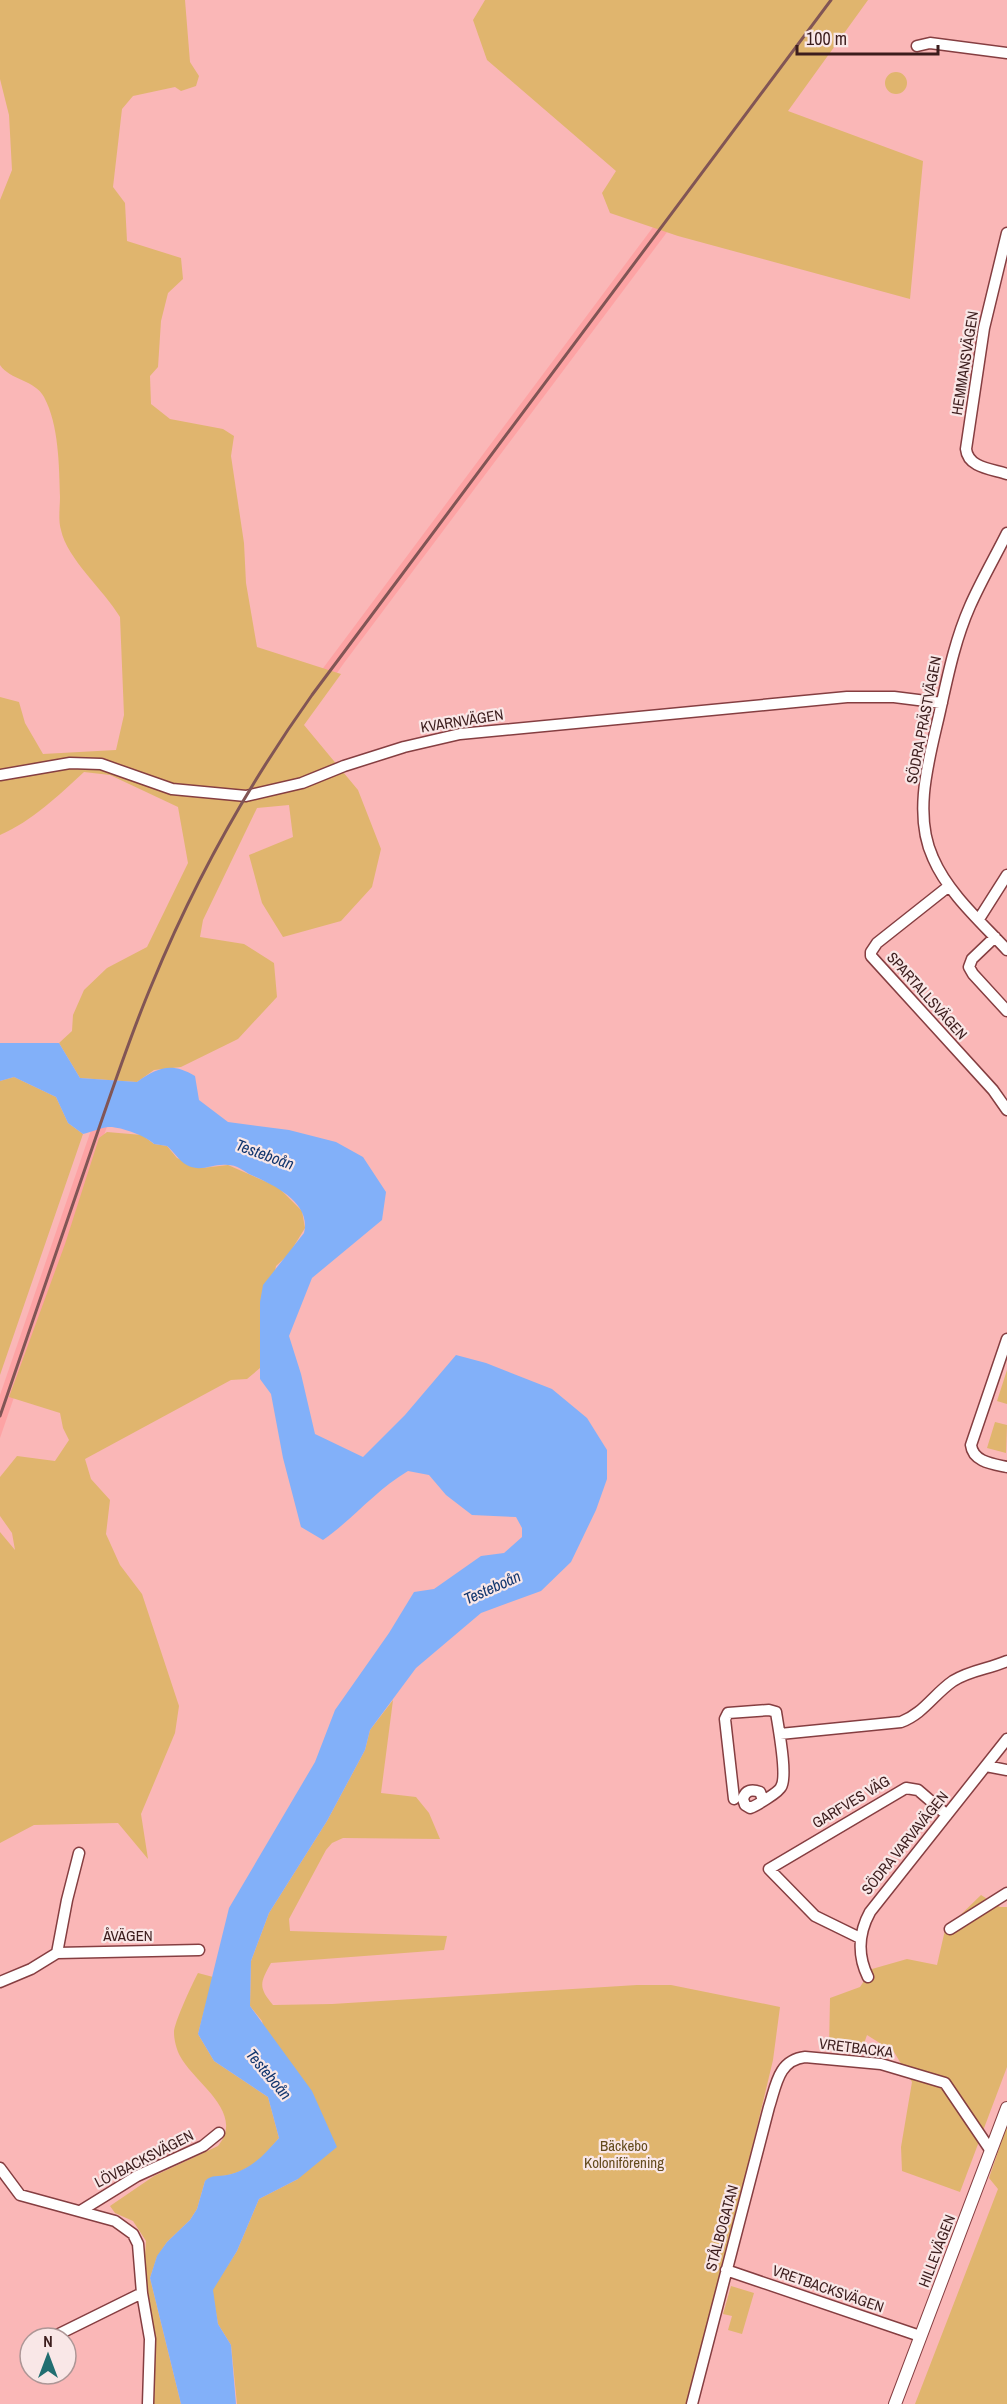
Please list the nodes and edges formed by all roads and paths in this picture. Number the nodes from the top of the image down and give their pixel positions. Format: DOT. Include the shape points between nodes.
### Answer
graph roads {
  1 [pos="917,46"];
  2 [pos="1007,53"];
  3 [pos="1007,233"];
  4 [pos="1007,474"];
  5 [pos="1007,533"];
  6 [pos="942,703"];
  7 [pos="0,775"];
  8 [pos="1007,875"];
  9 [pos="950,886"];
  10 [pos="979,919"];
  11 [pos="995,937"];
  12 [pos="1007,950"];
  13 [pos="1007,1011"];
  14 [pos="1007,1110"];
  15 [pos="1007,1339"];
  16 [pos="1007,1467"];
  17 [pos="1007,1661"];
  18 [pos="780,1734"];
  19 [pos="1007,1739"];
  20 [pos="986,1766"];
  21 [pos="1007,1770"];
  22 [pos="734,1799"];
  23 [pos="763,1800"];
  24 [pos="946,1815"];
  25 [pos="79,1853"];
  26 [pos="1007,1893"];
  27 [pos="950,1929"];
  28 [pos="860,1938"];
  29 [pos="199,1950"];
  30 [pos="57,1953"];
  31 [pos="868,1977"];
  32 [pos="0,1982"];
  33 [pos="788,2063"];
  34 [pos="1007,2108"];
  35 [pos="219,2133"];
  36 [pos="991,2151"];
  37 [pos="0,2168"];
  38 [pos="82,2210"];
  39 [pos="726,2270"];
  40 [pos="142,2293"];
  41 [pos="75,2326"];
  42 [pos="920,2336"];
  43 [pos="148,2404"];
  44 [pos="692,2404"];
  45 [pos="895,2404"];
  1 -- 2 [label="street" via="930,43"];
  3 -- 4 [label="street, HEMMANSVÄGEN" via="984,328 966,449 972,462"];
  5 -- 6 [label="street, SÖDRA PRÄSTVÄGEN" via="966,615 952,652"];
  6 -- 7 [label="street, KVARNVÄGEN" via="847,697 460,734 404,747 302,783 246,796 172,789 101,764 70,763"];
  6 -- 9 [label="street, SÖDRA PRÄSTVÄGEN" via="926,782 924,824 933,860"];
  8 -- 10 [label="street"];
  9 -- 10 [label="street, SÖDRA PRÄSTVÄGEN"];
  9 -- 14 [label="street, SPARTALLSVÄGEN" via="877,943 871,956"];
  10 -- 11 [label="street, SÖDRA PRÄSTVÄGEN"];
  11 -- 12 [label="street, SÖDRA PRÄSTVÄGEN"];
  11 -- 13 [label="street" via="969,967"];
  15 -- 16 [label="street" via="970,1445 978,1459"];
  17 -- 18 [label="street" via="960,1677 919,1713 901,1722"];
  18 -- 22 [label="street" via="776,1712 728,1713 725,1719"];
  18 -- 23 [label="street" via="784,1779 781,1789"];
  19 -- 20 [label="street, SÖDRA VARVAVÄGEN"];
  20 -- 21 [label="street"];
  20 -- 24 [label="street, SÖDRA VARVAVÄGEN"];
  24 -- 28 [label="street, SÖDRA VARVAVÄGEN" via="879,1898"];
  24 -- 28 [label="street, GARFVES VÄG" via="918,1790 906,1788 765,1865 815,1916"];
  25 -- 30 [label="street"];
  26 -- 27 [label="street"];
  28 -- 31 [label="street"];
  29 -- 30 [label="street, ÅVÄGEN"];
  30 -- 32 [label="street"];
  33 -- 36 [label="street, VRETBACKA" via="805,2057 862,2061 945,2083"];
  33 -- 39 [label="street, STÅLBOGATAN" via="779,2074 769,2107"];
  34 -- 36 [label="street, HILLEVÄGEN"];
  35 -- 38 [label="street, LÖVBACKSVÄGEN" via="203,2146 136,2176"];
  36 -- 42 [label="street, HILLEVÄGEN"];
  37 -- 38 [label="street" via="20,2195"];
  38 -- 40 [label="street" via="115,2221 133,2234 138,2244"];
  39 -- 42 [label="street, VRETBACKSVÄGEN"];
  39 -- 44 [label="street, STÅLBOGATAN"];
  40 -- 41 [label="street"];
  40 -- 43 [label="street" via="150,2340"];
  42 -- 45 [label="street, HILLEVÄGEN"];
}
